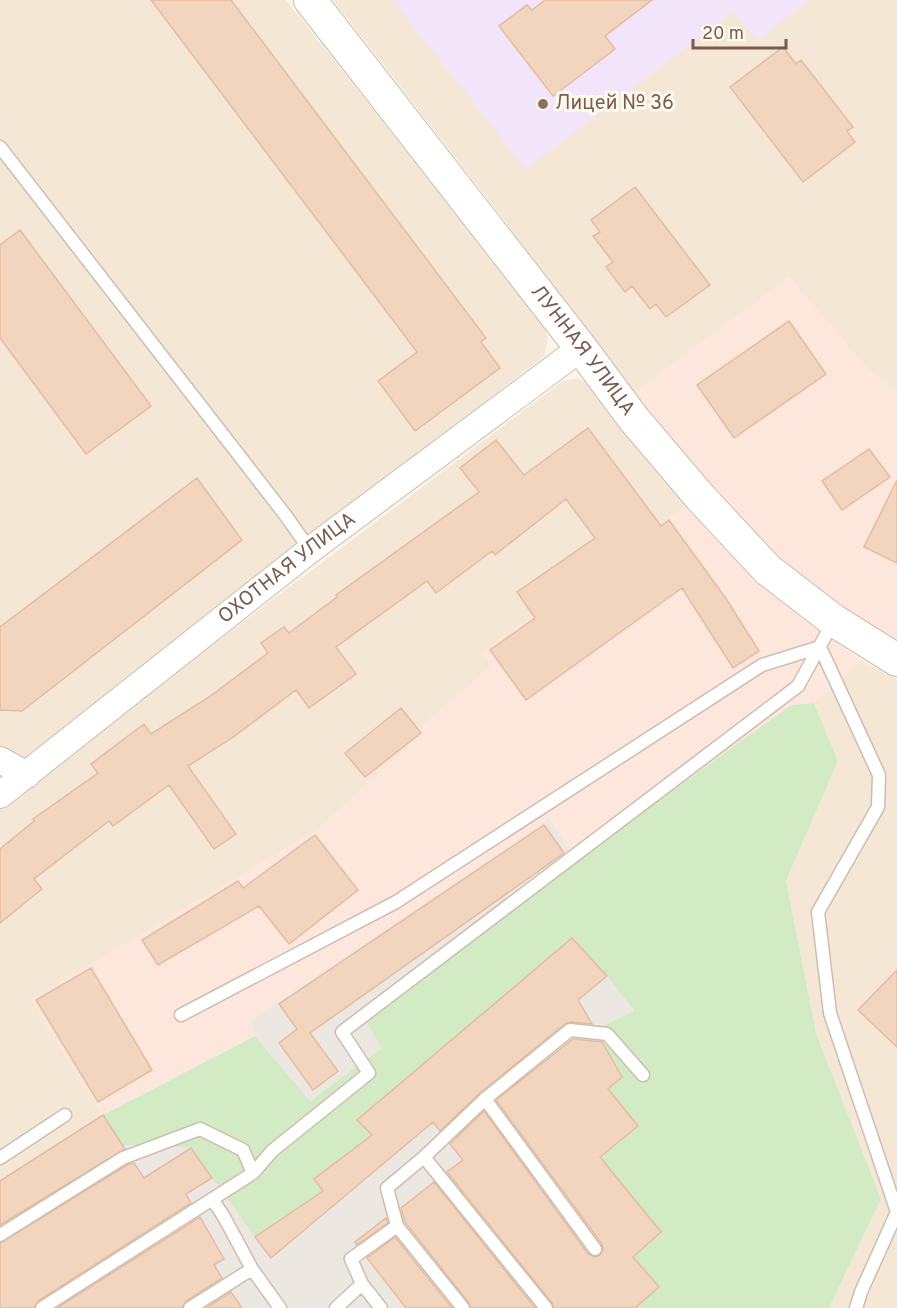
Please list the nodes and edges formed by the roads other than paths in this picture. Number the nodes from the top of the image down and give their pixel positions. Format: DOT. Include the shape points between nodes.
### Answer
graph roads {
  1 [pos="310,0"];
  2 [pos="0,147"];
  3 [pos="581,348"];
  4 [pos="310,550"];
  5 [pos="827,634"];
  6 [pos="897,660"];
  7 [pos="0,760"];
  8 [pos="27,775"];
  9 [pos="0,795"];
  10 [pos="181,1015"];
  11 [pos="643,1074"];
  12 [pos="484,1099"];
  13 [pos="65,1115"];
  14 [pos="424,1157"];
  15 [pos="0,1158"];
  16 [pos="253,1173"];
  17 [pos="213,1199"];
  18 [pos="897,1212"];
  19 [pos="397,1226"];
  20 [pos="0,1235"];
  21 [pos="596,1249"];
  22 [pos="252,1269"];
  23 [pos="362,1284"];
  24 [pos="42,1308"];
  25 [pos="190,1308"];
  26 [pos="280,1308"];
  27 [pos="336,1308"];
  28 [pos="381,1308"];
  29 [pos="463,1308"];
  30 [pos="546,1308"];
  31 [pos="856,1308"];
  1 -- 3 [label="street, ЛУННАЯ УЛИЦА"];
  2 -- 4 [label="lane"];
  3 -- 4 [label="street, ОХОТНАЯ УЛИЦА"];
  3 -- 5 [label="street, ЛУННАЯ УЛИЦА" via="707,506"];
  4 -- 8 [label="street, ОХОТНАЯ УЛИЦА"];
  5 -- 6 [label="street, ЛУННАЯ УЛИЦА"];
  5 -- 10 [label="lane" via="762,665 396,902"];
  5 -- 16 [label="lane" via="798,686 342,1032 369,1073 272,1151"];
  5 -- 18 [label="lane" via="879,775 878,807 818,912 830,1013"];
  7 -- 8 [label="street"];
  8 -- 9 [label="street, ОХОТНАЯ УЛИЦА"];
  11 -- 12 [label="lane" via="607,1034 570,1030"];
  12 -- 14 [label="lane"];
  12 -- 21 [label="lane"];
  13 -- 15 [label="lane"];
  14 -- 19 [label="lane" via="387,1188"];
  14 -- 30 [label="lane"];
  16 -- 17 [label="lane"];
  16 -- 20 [label="lane" via="243,1150 200,1130 123,1158"];
  17 -- 22 [label="lane"];
  17 -- 24 [label="lane"];
  18 -- 31 [label="lane"];
  19 -- 23 [label="lane" via="351,1259"];
  19 -- 29 [label="lane"];
  22 -- 25 [label="lane"];
  22 -- 26 [label="lane"];
  23 -- 27 [label="lane"];
  23 -- 28 [label="lane"];
}
